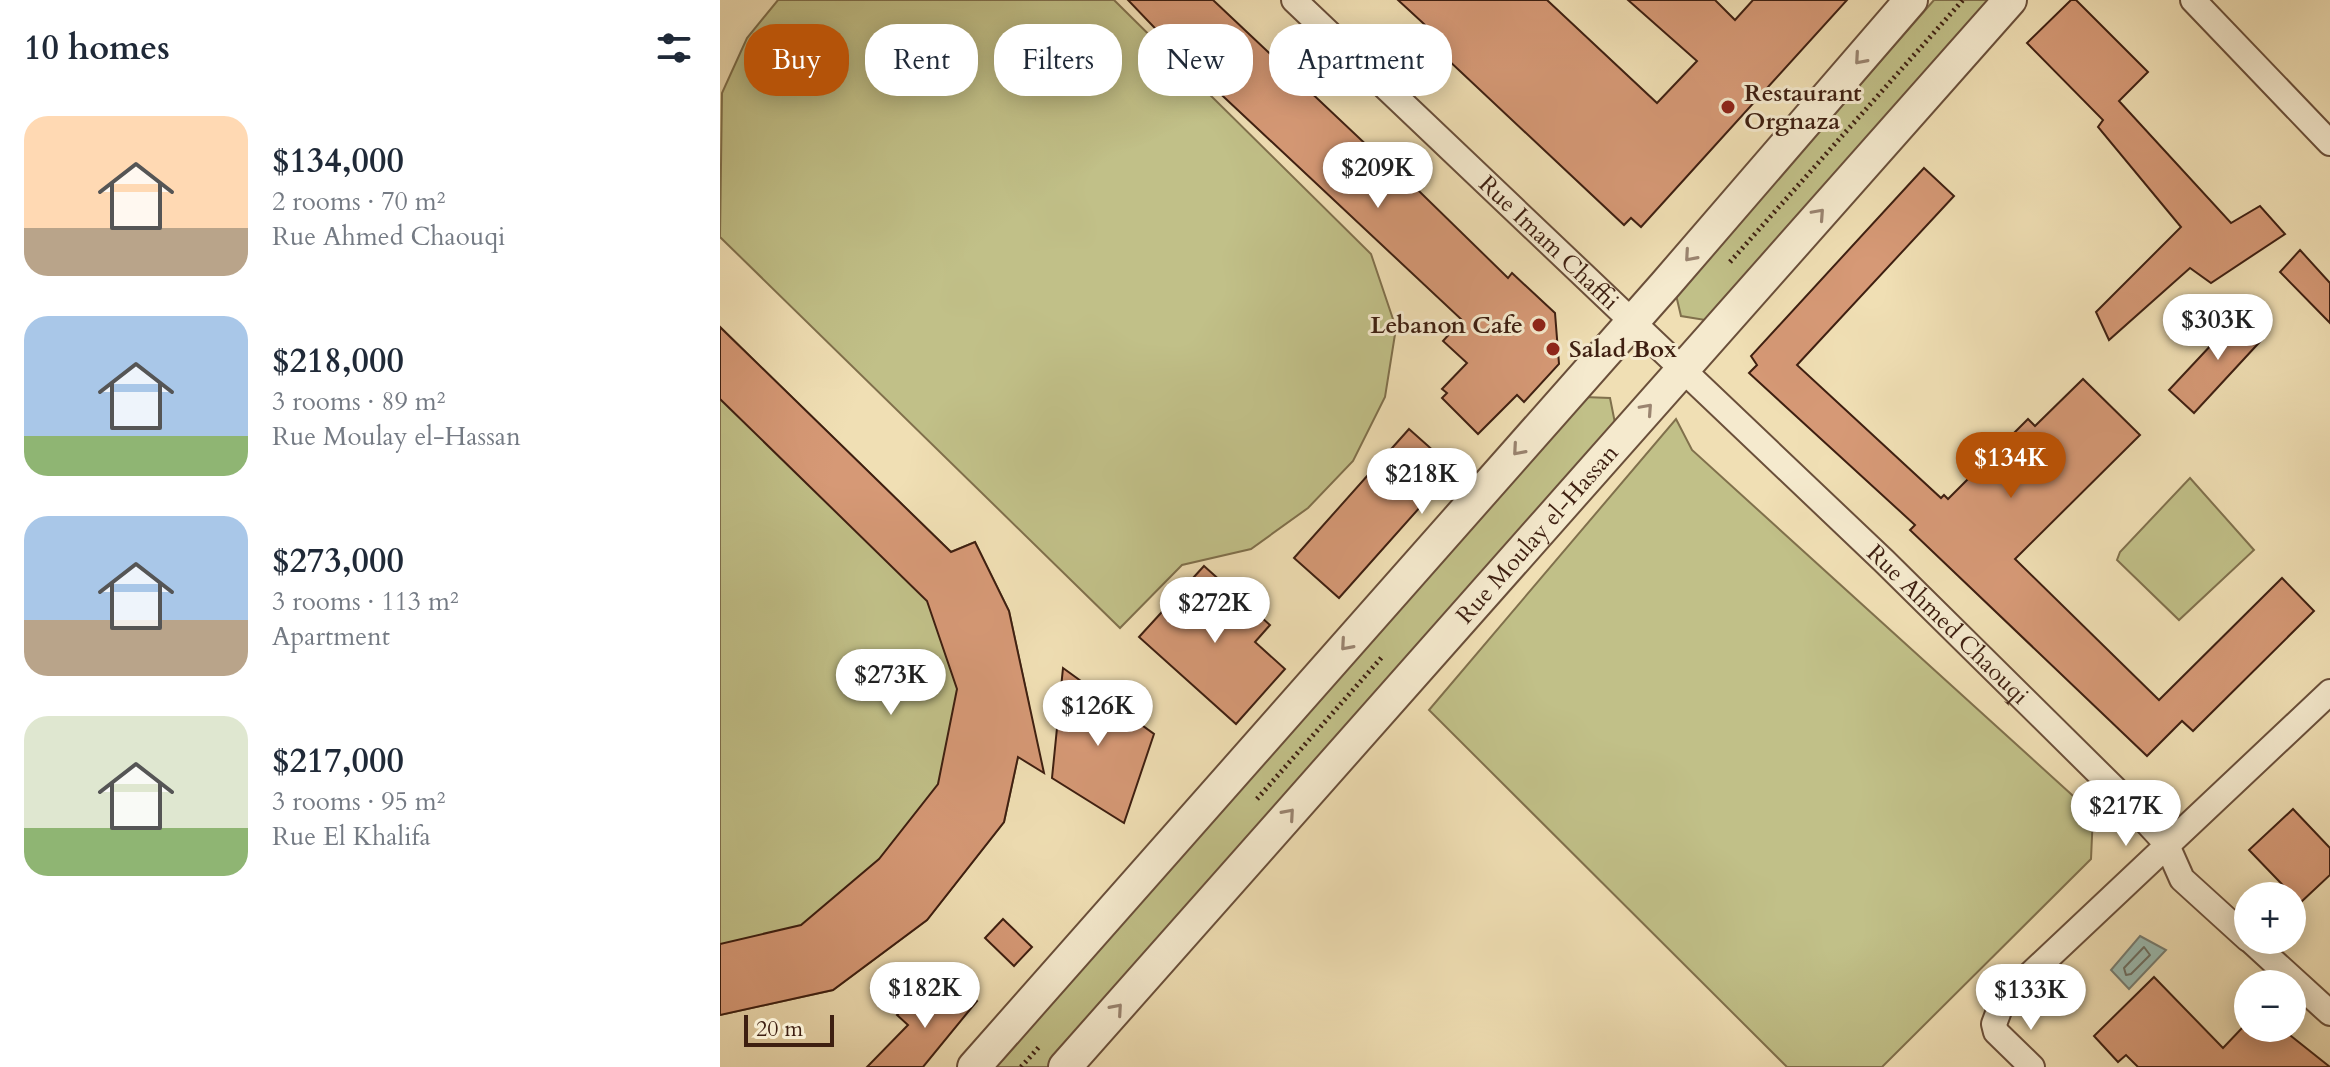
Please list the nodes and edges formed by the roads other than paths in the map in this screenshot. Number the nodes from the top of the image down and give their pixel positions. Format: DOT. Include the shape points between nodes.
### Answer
graph roads {
  1 [pos="1294,0"];
  2 [pos="1911,0"];
  3 [pos="2010,0"];
  4 [pos="2193,0"];
  5 [pos="2330,143"];
  6 [pos="1631,321"];
  7 [pos="1683,370"];
  8 [pos="2330,692"];
  9 [pos="2166,843"];
  10 [pos="2234,926"];
  11 [pos="2265,954"];
  12 [pos="2330,1013"];
  13 [pos="974,1067"];
  14 [pos="1065,1067"];
  15 [pos="2032,1067"];
  1 -- 6 [label="street, Rue Imam Chaffii"];
  2 -- 6 [label="street, one-way"];
  7 -- 3 [label="street, Rue Moulay el-Hassan, one-way"];
  4 -- 5 [label="street"];
  6 -- 7 [label="street, Rue Ahmed Chaouqi"];
  6 -- 13 [label="street, one-way"];
  7 -- 9 [label="street, Rue Ahmed Chaouqi" via="1884,561"];
  14 -- 7 [label="street, Rue Moulay el-Hassan, one-way"];
  8 -- 9 [label="street"];
  9 -- 10 [label="street, Rue Ahmed Chaouqi" via="2182,879"];
  9 -- 15 [label="street" via="2003,1000 1996,1032"];
  11 -- 12 [label="street, Rue Ahmed Chaouqi"];
}
